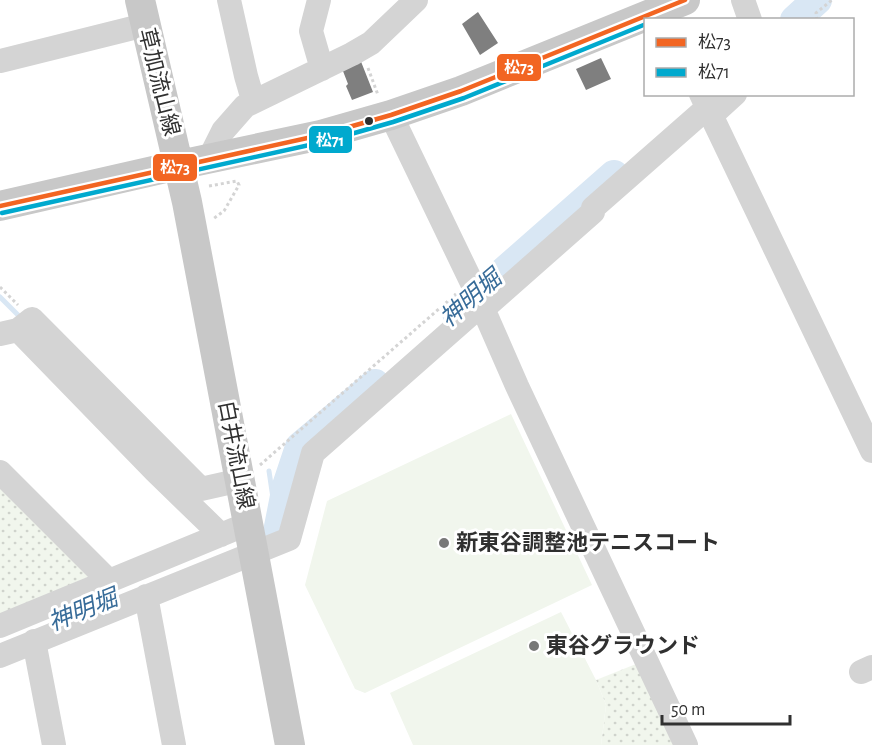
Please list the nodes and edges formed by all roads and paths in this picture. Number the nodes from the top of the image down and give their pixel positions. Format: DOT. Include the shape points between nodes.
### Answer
graph roads {
  1 [pos="230,0"];
  2 [pos="319,0"];
  3 [pos="416,0"];
  4 [pos="743,0"];
  5 [pos="832,0"];
  6 [pos="666,7"];
  7 [pos="142,12"];
  8 [pos="749,18"];
  9 [pos="817,18"];
  10 [pos="361,49"];
  11 [pos="0,61"];
  12 [pos="322,69"];
  13 [pos="730,96"];
  14 [pos="253,100"];
  15 [pos="707,106"];
  16 [pos="389,116"];
  17 [pos="179,165"];
  18 [pos="209,172"];
  19 [pos="0,207"];
  20 [pos="214,218"];
  21 [pos="471,281"];
  22 [pos="0,287"];
  23 [pos="482,306"];
  24 [pos="17,328"];
  25 [pos="872,451"];
  26 [pos="0,472"];
  27 [pos="248,474"];
  28 [pos="248,524"];
  29 [pos="221,535"];
  30 [pos="254,554"];
  31 [pos="108,580"];
  32 [pos="146,596"];
  33 [pos="0,626"];
  34 [pos="34,642"];
  35 [pos="0,656"];
  36 [pos="54,745"];
  37 [pos="174,745"];
  38 [pos="290,745"];
  39 [pos="686,745"];
  1 -- 14 [label="street"];
  2 -- 12 [label="street" via="311,31"];
  3 -- 10 [label="street"];
  4 -- 8 [label="street"];
  5 -- 9 [label="path" via="816,13"];
  6 -- 16 [label="main road" via="482,83"];
  7 -- 11 [label="street"];
  7 -- 17 [label="main road, 草加流山線"];
  10 -- 12 [label="street"];
  10 -- 16 [label="path"];
  12 -- 14 [label="street"];
  13 -- 15 [label="street"];
  14 -- 18 [label="street" via="223,131"];
  15 -- 23 [label="street" via="593,212"];
  15 -- 25 [label="street"];
  16 -- 18 [label="main road"];
  16 -- 21 [label="street"];
  17 -- 18 [label="main road"];
  17 -- 19 [label="main road"];
  17 -- 27 [label="main road, 白井流山線"];
  18 -- 20 [label="path" via="239,185 224,211"];
  21 -- 23 [label="street"];
  21 -- 27 [label="path"];
  22 -- 24 [label="path"];
  23 -- 30 [label="street" via="313,453 289,539"];
  23 -- 39 [label="street"];
  24 -- 27 [label="street" via="201,489"];
  24 -- 29 [label="street"];
  26 -- 31 [label="street"];
  27 -- 28 [label="main road, 白井流山線"];
  28 -- 29 [label="street"];
  28 -- 30 [label="main road, 白井流山線"];
  29 -- 31 [label="street"];
  30 -- 32 [label="street"];
  30 -- 38 [label="main road, 白井流山線"];
  31 -- 33 [label="street"];
  32 -- 34 [label="street"];
  32 -- 37 [label="street"];
  34 -- 35 [label="street"];
  34 -- 36 [label="street"];
}
